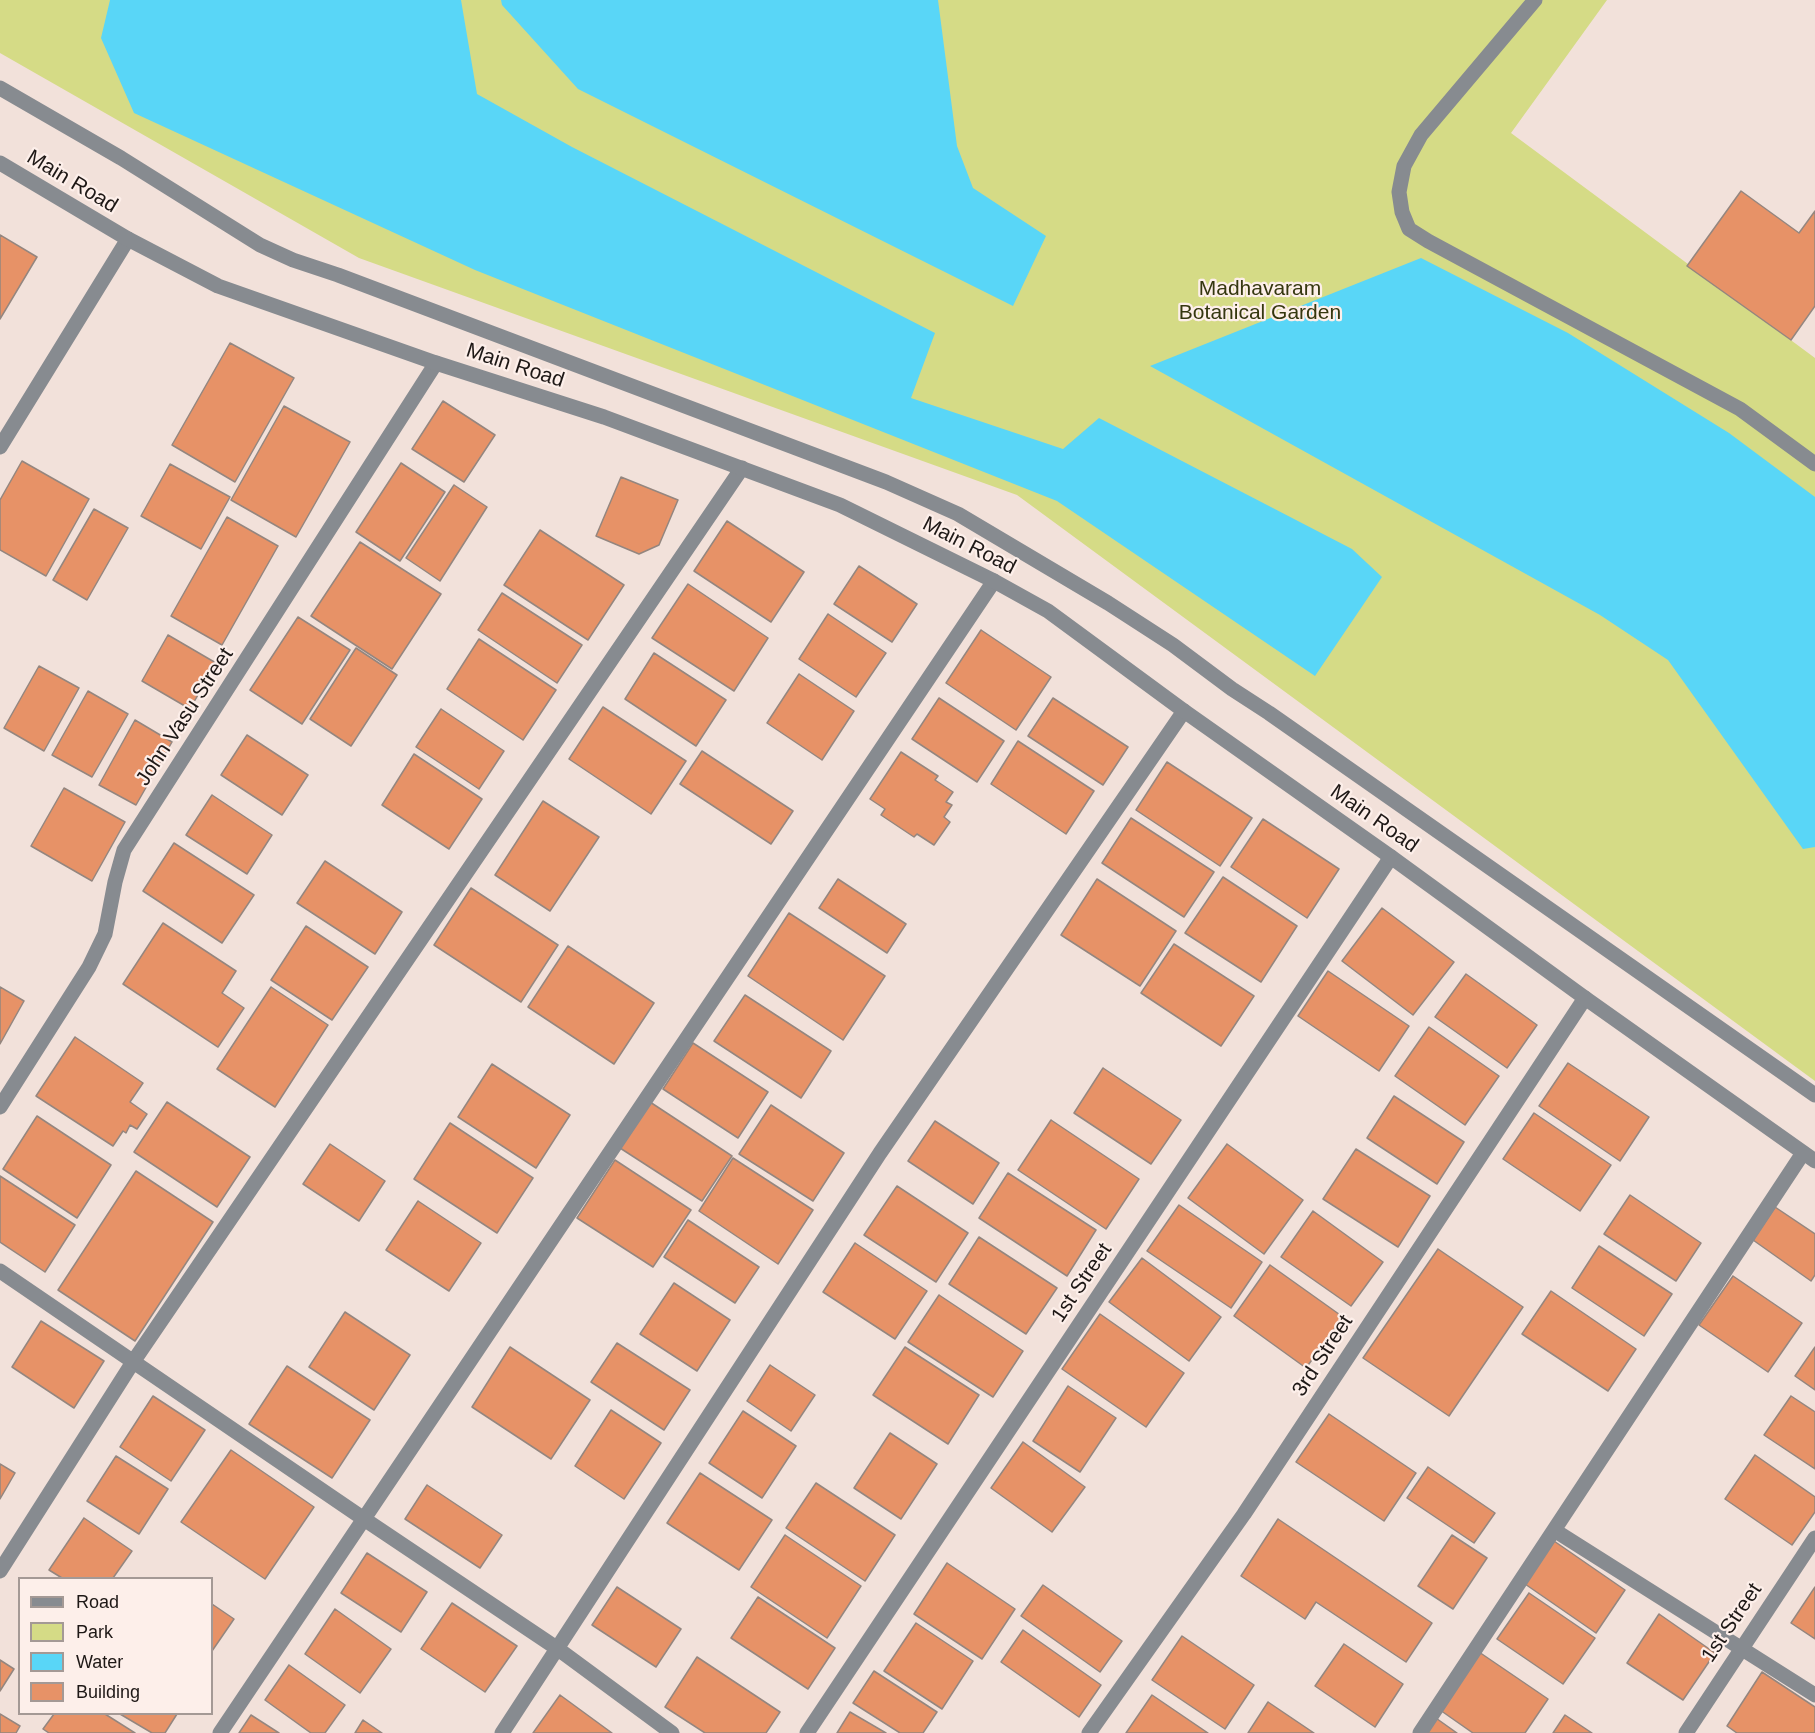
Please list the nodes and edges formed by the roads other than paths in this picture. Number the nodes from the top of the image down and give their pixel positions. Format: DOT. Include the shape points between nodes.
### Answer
graph roads {
  1 [pos="1535,0"];
  2 [pos="0,88"];
  3 [pos="0,164"];
  4 [pos="128,239"];
  5 [pos="436,363"];
  6 [pos="0,447"];
  7 [pos="1815,464"];
  8 [pos="742,468"];
  9 [pos="994,581"];
  10 [pos="1184,711"];
  11 [pos="1391,857"];
  12 [pos="1585,998"];
  13 [pos="1815,1095"];
  14 [pos="0,1107"];
  15 [pos="1809,1157"];
  16 [pos="0,1272"];
  17 [pos="133,1362"];
  18 [pos="364,1520"];
  19 [pos="1554,1530"];
  20 [pos="1815,1538"];
  21 [pos="0,1571"];
  22 [pos="1741,1648"];
  23 [pos="558,1649"];
  24 [pos="1815,1695"];
  25 [pos="220,1733"];
  26 [pos="502,1733"];
  27 [pos="672,1733"];
  28 [pos="807,1733"];
  29 [pos="1089,1733"];
  30 [pos="1420,1733"];
  31 [pos="1686,1733"];
  1 -- 7 [label="street" via="1421,135 1404,166 1399,192 1401,212 1409,230 1740,409"];
  2 -- 13 [label="street" via="260,245 293,260 886,482 958,514 1173,645"];
  3 -- 4 [label="street, Main Road"];
  4 -- 5 [label="street, Main Road" via="218,286"];
  4 -- 6 [label="street"];
  5 -- 8 [label="street, Main Road" via="604,417"];
  5 -- 14 [label="street, John Vasu Street" via="124,850 105,934"];
  8 -- 9 [label="street, Main Road" via="840,505"];
  8 -- 17 [label="street"];
  9 -- 10 [label="street, Main Road" via="1048,611"];
  9 -- 18 [label="street"];
  10 -- 11 [label="street, Main Road"];
  10 -- 23 [label="street" via="879,1153"];
  11 -- 12 [label="street, Main Road"];
  11 -- 28 [label="street, 1st Street"];
  12 -- 15 [label="street, Main Road"];
  12 -- 29 [label="street, 3rd Street" via="1244,1514"];
  15 -- 19 [label="street"];
  16 -- 17 [label="street"];
  17 -- 18 [label="street"];
  17 -- 21 [label="street"];
  18 -- 23 [label="street"];
  18 -- 25 [label="street"];
  19 -- 22 [label="street"];
  19 -- 30 [label="street"];
  20 -- 22 [label="street, 1st Street"];
  22 -- 24 [label="street"];
  22 -- 31 [label="street, 1st Street"];
  23 -- 26 [label="street"];
  23 -- 27 [label="street"];
}
